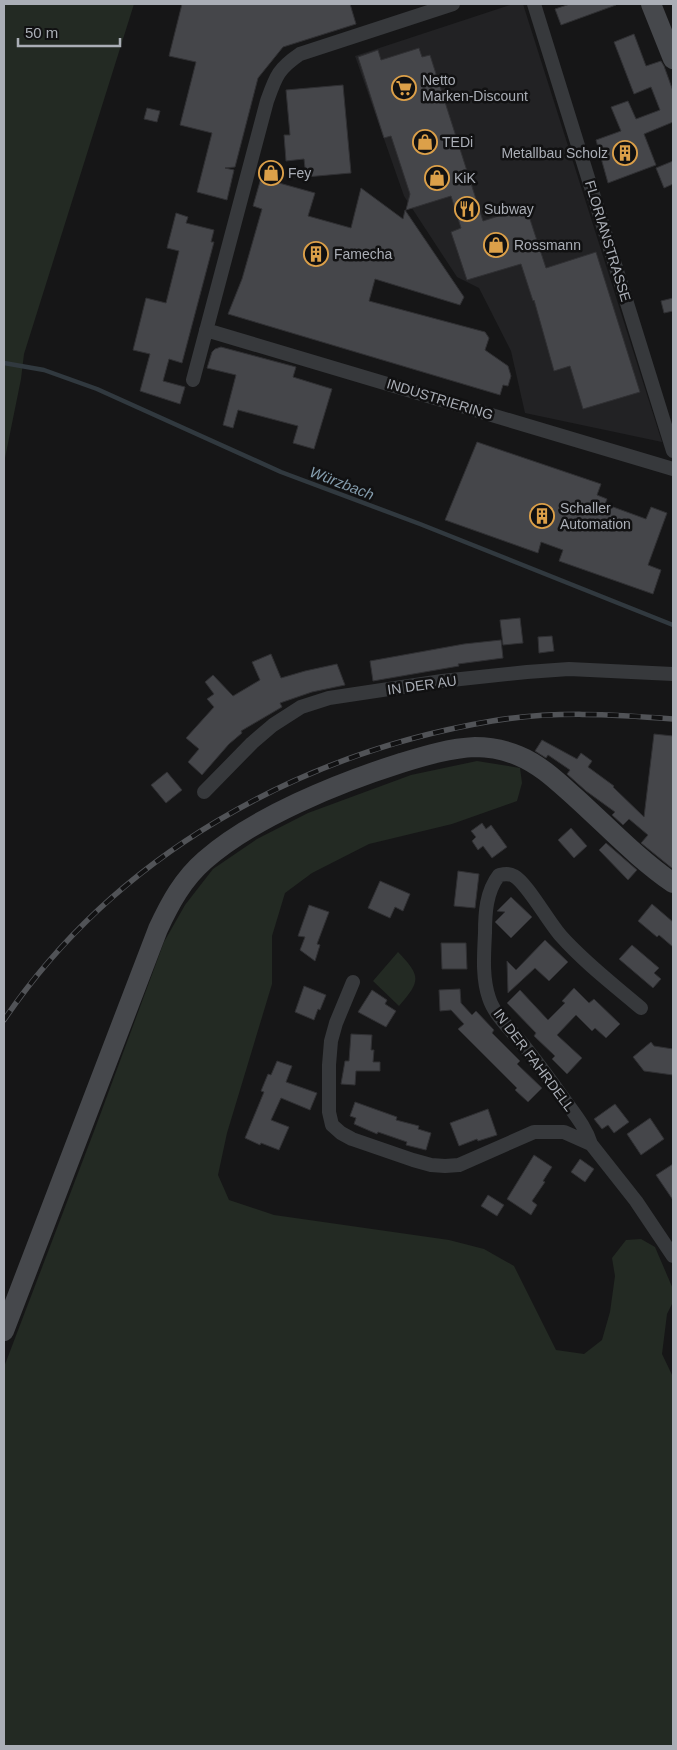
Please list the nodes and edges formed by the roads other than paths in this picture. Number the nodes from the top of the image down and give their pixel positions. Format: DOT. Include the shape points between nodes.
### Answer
graph roads {
  1 [pos="454,4"];
  2 [pos="534,4"];
  3 [pos="652,4"];
  4 [pos="673,59"];
  5 [pos="206,330"];
  6 [pos="193,380"];
  7 [pos="673,451"];
  8 [pos="673,468"];
  9 [pos="673,674"];
  10 [pos="204,792"];
  11 [pos="673,883"];
  12 [pos="353,982"];
  13 [pos="641,1008"];
  14 [pos="592,1144"];
  15 [pos="673,1256"];
  16 [pos="4,1331"];
  1 -- 5 [label="street" via="300,54 284,65 267,101"];
  2 -- 7 [label="street, FLORIANSTRASSE"];
  3 -- 4 [label="main road"];
  5 -- 6 [label="street"];
  5 -- 8 [label="street, INDUSTRIERING"];
  9 -- 10 [label="street, IN DER AU" via="569,669 442,681 329,698 301,707 273,725"];
  11 -- 16 [label="main road" via="546,772 521,756 491,748 456,750 367,774 248,829 204,861 183,884 158,928"];
  12 -- 14 [label="street" via="332,1041 328,1097 332,1124 352,1139 431,1165 459,1165 534,1132 564,1132"];
  13 -- 14 [label="street, IN DER FAHRDELL" via="560,936 524,885 514,876 499,875 488,896 486,913 485,965 489,999 552,1080 588,1132"];
  14 -- 15 [label="street"];
}
